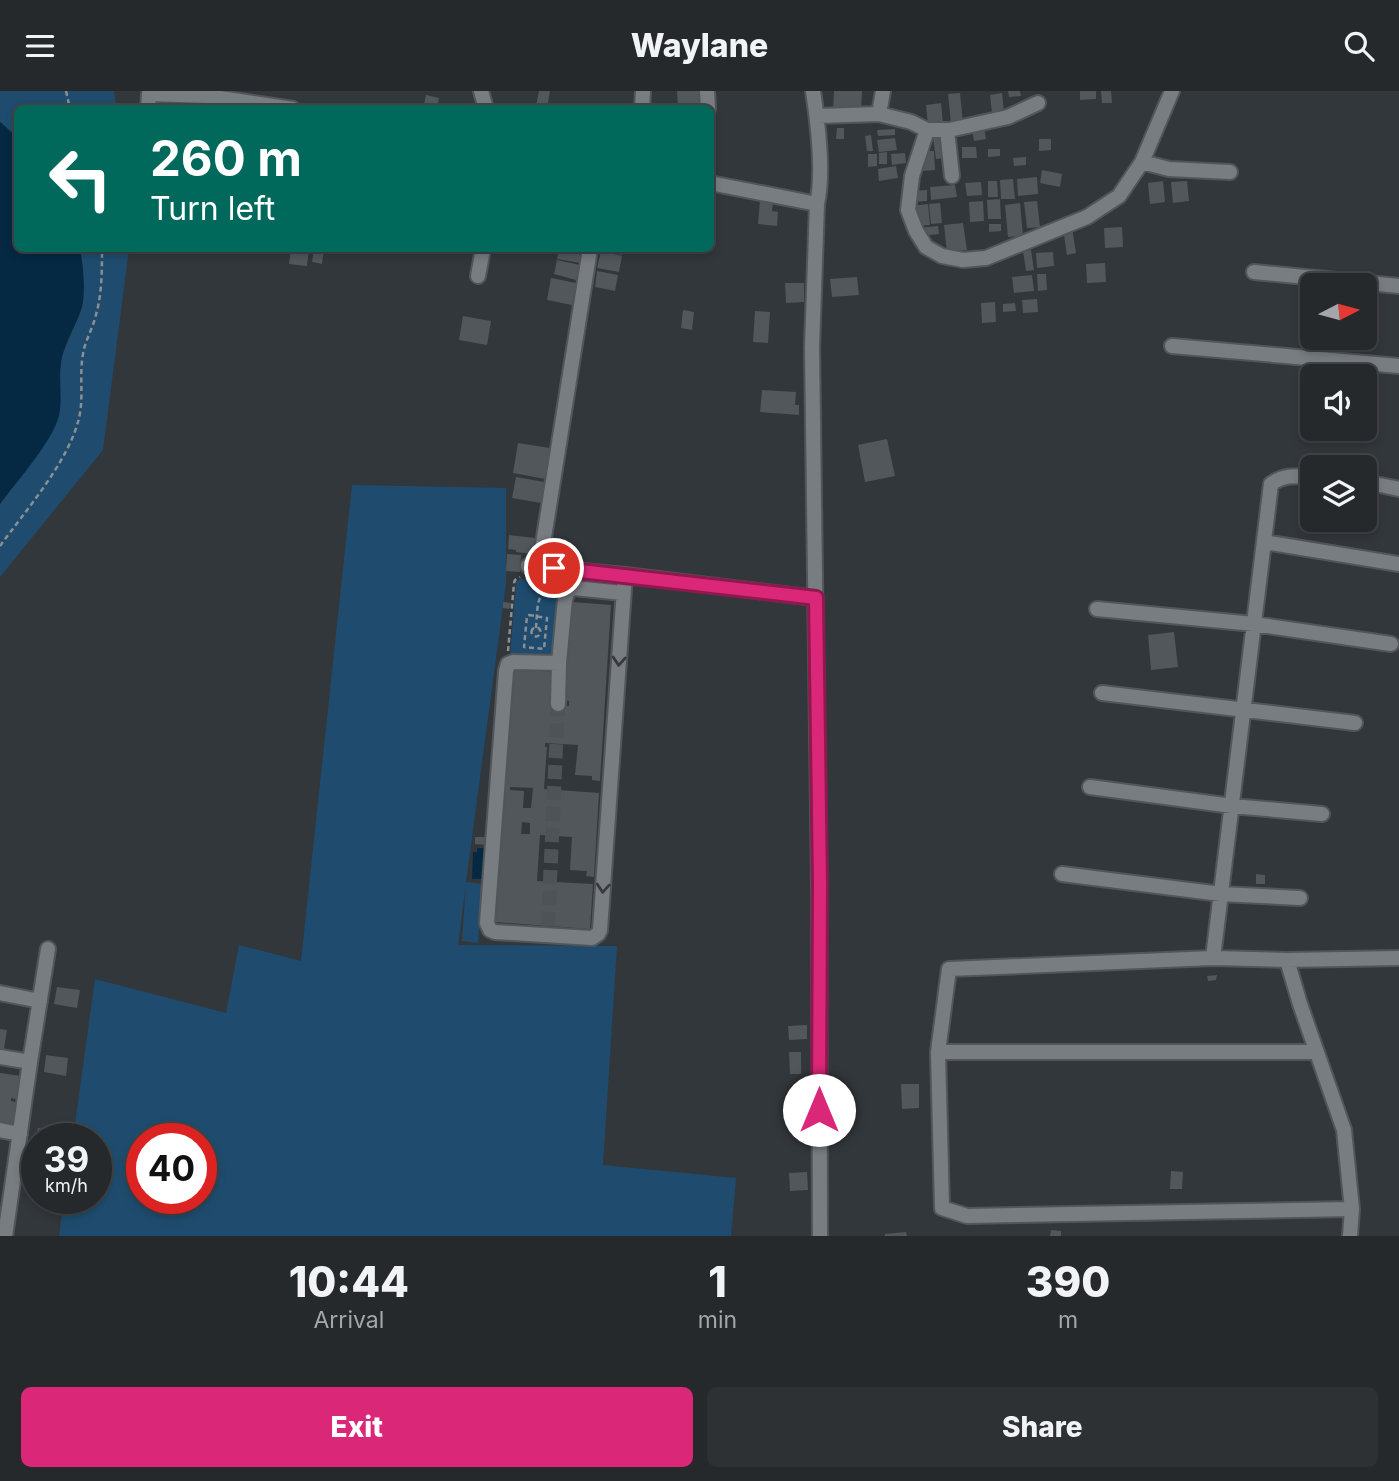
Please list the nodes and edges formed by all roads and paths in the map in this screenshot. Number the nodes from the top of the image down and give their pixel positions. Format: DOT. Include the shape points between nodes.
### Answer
graph roads {
  1 [pos="813,91"];
  2 [pos="883,91"];
  3 [pos="1172,91"];
  4 [pos="206,99"];
  5 [pos="1038,103"];
  6 [pos="148,105"];
  7 [pos="258,105"];
  8 [pos="879,114"];
  9 [pos="817,116"];
  10 [pos="927,130"];
  11 [pos="947,130"];
  12 [pos="1142,162"];
  13 [pos="1230,172"];
  14 [pos="951,176"];
  15 [pos="714,184"];
  16 [pos="817,204"];
  17 [pos="102,252"];
  18 [pos="482,252"];
  19 [pos="590,252"];
  20 [pos="1254,272"];
  21 [pos="478,276"];
  22 [pos="1399,286"];
  23 [pos="1172,346"];
  24 [pos="1399,366"];
  25 [pos="1300,477"];
  26 [pos="1377,484"];
  27 [pos="1399,489"];
  28 [pos="1264,542"];
  29 [pos="0,546"];
  30 [pos="542,550"];
  31 [pos="1399,564"];
  32 [pos="524,571"];
  33 [pos="607,574"];
  34 [pos="625,575"];
  35 [pos="574,589"];
  36 [pos="606,591"];
  37 [pos="623,593"];
  38 [pos="816,598"];
  39 [pos="1097,609"];
  40 [pos="537,616"];
  41 [pos="1254,624"];
  42 [pos="536,628"];
  43 [pos="1391,644"];
  44 [pos="507,658"];
  45 [pos="559,663"];
  46 [pos="1102,693"];
  47 [pos="558,703"];
  48 [pos="1244,710"];
  49 [pos="1355,723"];
  50 [pos="1090,787"];
  51 [pos="1232,806"];
  52 [pos="1322,814"];
  53 [pos="1062,874"];
  54 [pos="1221,894"];
  55 [pos="1300,898"];
  56 [pos="48,950"];
  57 [pos="1213,958"];
  58 [pos="1399,958"];
  59 [pos="1287,960"];
  60 [pos="0,993"];
  61 [pos="40,1001"];
  62 [pos="938,1052"];
  63 [pos="1317,1052"];
  64 [pos="0,1057"];
  65 [pos="30,1062"];
  66 [pos="0,1130"];
  67 [pos="20,1134"];
  68 [pos="6,1196"];
  69 [pos="1352,1209"];
  70 [pos="5,1236"];
  71 [pos="820,1236"];
  72 [pos="1350,1236"];
  1 -- 9 [label="street"];
  2 -- 8 [label="street"];
  3 -- 12 [label="street"];
  4 -- 6 [label="street" via="149,94"];
  4 -- 7 [label="street"];
  5 -- 11 [label="street" via="1008,117"];
  8 -- 9 [label="street"];
  8 -- 10 [label="street"];
  9 -- 16 [label="street"];
  10 -- 11 [label="street"];
  10 -- 12 [label="street" via="912,176 908,210 926,247 963,260 986,258 1087,217 1119,195"];
  11 -- 14 [label="street"];
  12 -- 13 [label="street" via="1170,169"];
  15 -- 16 [label="street"];
  16 -- 38 [label="street" via="812,347"];
  17 -- 29 [label="path" via="102,283 83,351 80,415 74,437"];
  18 -- 21 [label="street"];
  19 -- 30 [label="street"];
  20 -- 22 [label="street"];
  23 -- 24 [label="street"];
  25 -- 28 [label="street" via="1287,476 1271,484"];
  26 -- 27 [label="street"];
  28 -- 31 [label="street"];
  28 -- 41 [label="street"];
  32 -- 33 [label="street"];
  32 -- 44 [label="path" via="514,583"];
  33 -- 34 [label="street"];
  33 -- 36 [label="street"];
  34 -- 37 [label="street"];
  34 -- 38 [label="street"];
  35 -- 36 [label="street"];
  35 -- 40 [label="path" via="557,580 541,593"];
  35 -- 45 [label="street" via="565,599"];
  36 -- 37 [label="street"];
  37 -- 45 [label="street, one-way" via="600,930 592,938 548,930 495,932 487,923 506,671 513,662"];
  38 -- 71 [label="street"];
  39 -- 41 [label="street"];
  40 -- 40 [label="path" via="547,619 543,649 524,645 527,616"];
  40 -- 42 [label="path"];
  41 -- 43 [label="street"];
  41 -- 48 [label="street"];
  45 -- 47 [label="street"];
  46 -- 48 [label="street"];
  48 -- 49 [label="street"];
  48 -- 51 [label="street"];
  50 -- 51 [label="street"];
  51 -- 52 [label="street"];
  51 -- 54 [label="street"];
  53 -- 54 [label="street"];
  54 -- 55 [label="street"];
  54 -- 57 [label="street"];
  56 -- 61 [label="street"];
  57 -- 59 [label="street"];
  57 -- 62 [label="street" via="949,969"];
  58 -- 59 [label="street"];
  59 -- 63 [label="street"];
  60 -- 61 [label="street"];
  61 -- 65 [label="street"];
  62 -- 63 [label="street"];
  62 -- 69 [label="street" via="942,1207 967,1216"];
  63 -- 69 [label="street" via="1344,1129"];
  64 -- 65 [label="street"];
  65 -- 67 [label="street"];
  66 -- 67 [label="street"];
  67 -- 68 [label="street"];
  68 -- 70 [label="street"];
  69 -- 72 [label="street"];
}
